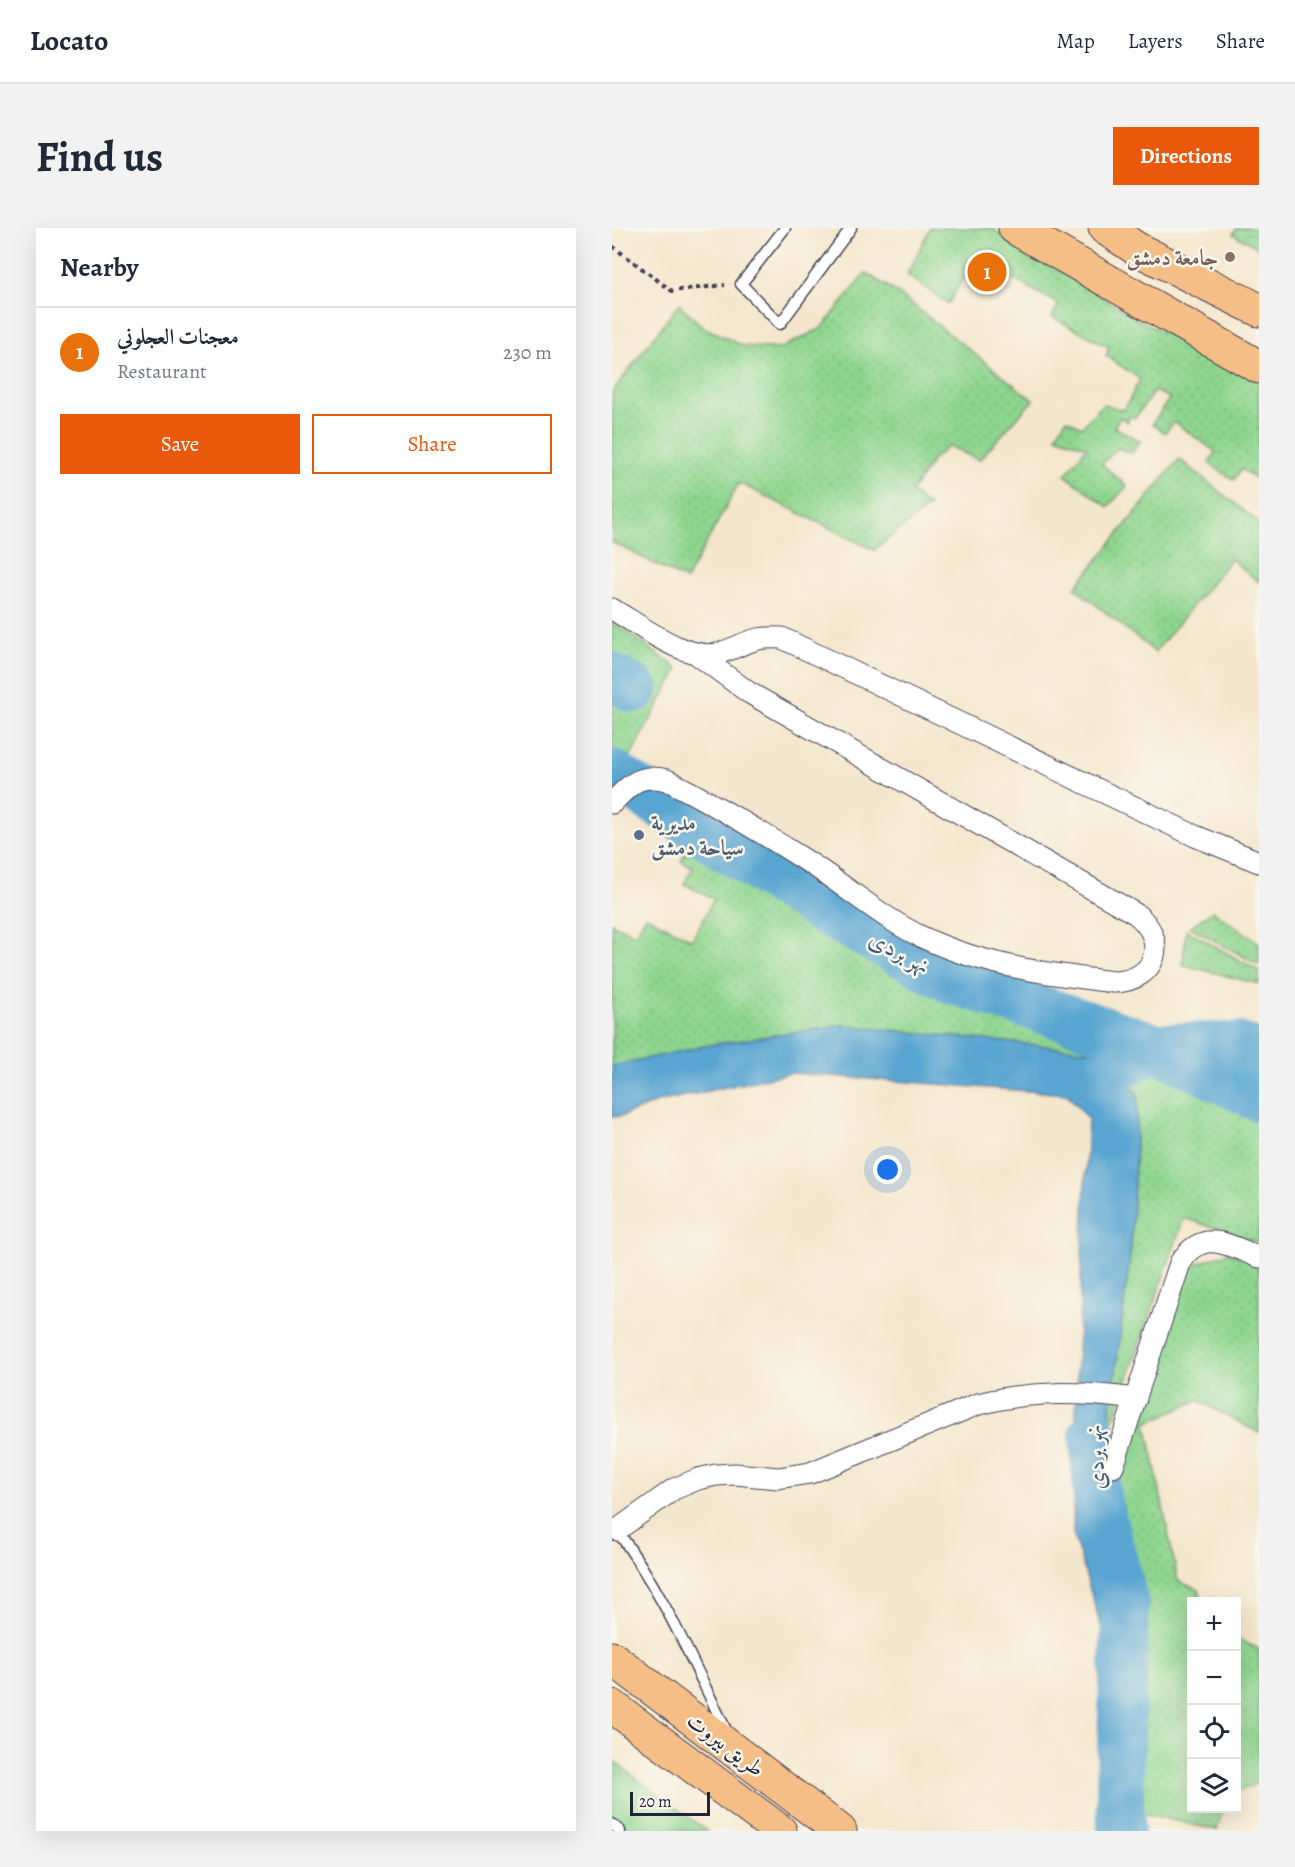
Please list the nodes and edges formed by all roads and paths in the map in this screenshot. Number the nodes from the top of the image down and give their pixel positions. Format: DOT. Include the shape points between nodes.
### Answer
graph roads {
  1 [pos="785,228"];
  2 [pos="851,228"];
  3 [pos="1015,228"];
  4 [pos="1105,228"];
  5 [pos="612,246"];
  6 [pos="741,284"];
  7 [pos="1259,310"];
  8 [pos="1259,367"];
  9 [pos="612,609"];
  10 [pos="698,655"];
  11 [pos="615,800"];
  12 [pos="1259,862"];
  13 [pos="1259,1257"];
  14 [pos="1136,1399"];
  15 [pos="1113,1467"];
  16 [pos="615,1527"];
  17 [pos="612,1658"];
  18 [pos="612,1706"];
  19 [pos="736,1752"];
  20 [pos="612,1824"];
  21 [pos="620,1831"];
  22 [pos="780,1831"];
  23 [pos="840,1831"];
  1 -- 6 [label="lane"];
  2 -- 6 [label="lane" via="780,324"];
  3 -- 8 [label="main road"];
  4 -- 7 [label="main road" via="1137,249"];
  5 -- 6 [label="path" via="672,291"];
  9 -- 10 [label="street" via="684,651"];
  10 -- 11 [label="street" via="748,692 1136,915 1146,922 1156,945 1148,968 1139,977 1114,981 1019,969 964,955 883,915 806,860 667,780 639,778"];
  10 -- 12 [label="street" via="721,653 749,640 782,638 1195,836"];
  13 -- 14 [label="street" via="1214,1241 1200,1243 1188,1251 1180,1263"];
  14 -- 15 [label="street"];
  14 -- 16 [label="street" via="1056,1393 978,1404 810,1473 778,1478 735,1474 698,1479"];
  16 -- 19 [label="lane" via="675,1626"];
  17 -- 19 [label="main road, طريق بيروت"];
  18 -- 22 [label="main road, طريق بيروت"];
  19 -- 23 [label="main road, طريق بيروت"];
  20 -- 21 [label="lane"];
}
